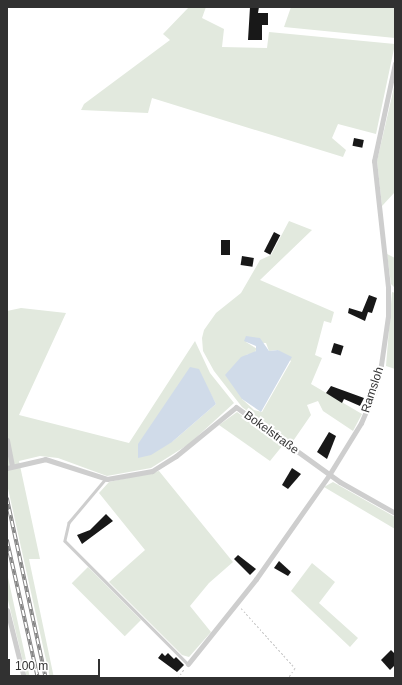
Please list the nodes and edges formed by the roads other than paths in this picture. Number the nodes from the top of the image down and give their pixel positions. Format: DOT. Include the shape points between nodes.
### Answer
graph roads {
  1 [pos="395,63"];
  2 [pos="7,440"];
  3 [pos="10,467"];
  4 [pos="329,475"];
  5 [pos="107,478"];
  6 [pos="395,513"];
  7 [pos="7,610"];
  8 [pos="188,664"];
  9 [pos="24,678"];
  1 -- 4 [label="street, Ramsloh" via="374,162 388,287 385,341 368,408"];
  2 -- 3 [label="street"];
  3 -- 5 [label="street, Bokelstraße" via="45,459"];
  4 -- 5 [label="street, Bokelstraße" via="236,408 159,468"];
  4 -- 6 [label="street, Bokelstraße"];
  4 -- 8 [label="street, Ramsloh" via="236,604"];
  5 -- 8 [label="lane" via="73,518 65,534 67,544"];
  7 -- 9 [label="street"];
}
